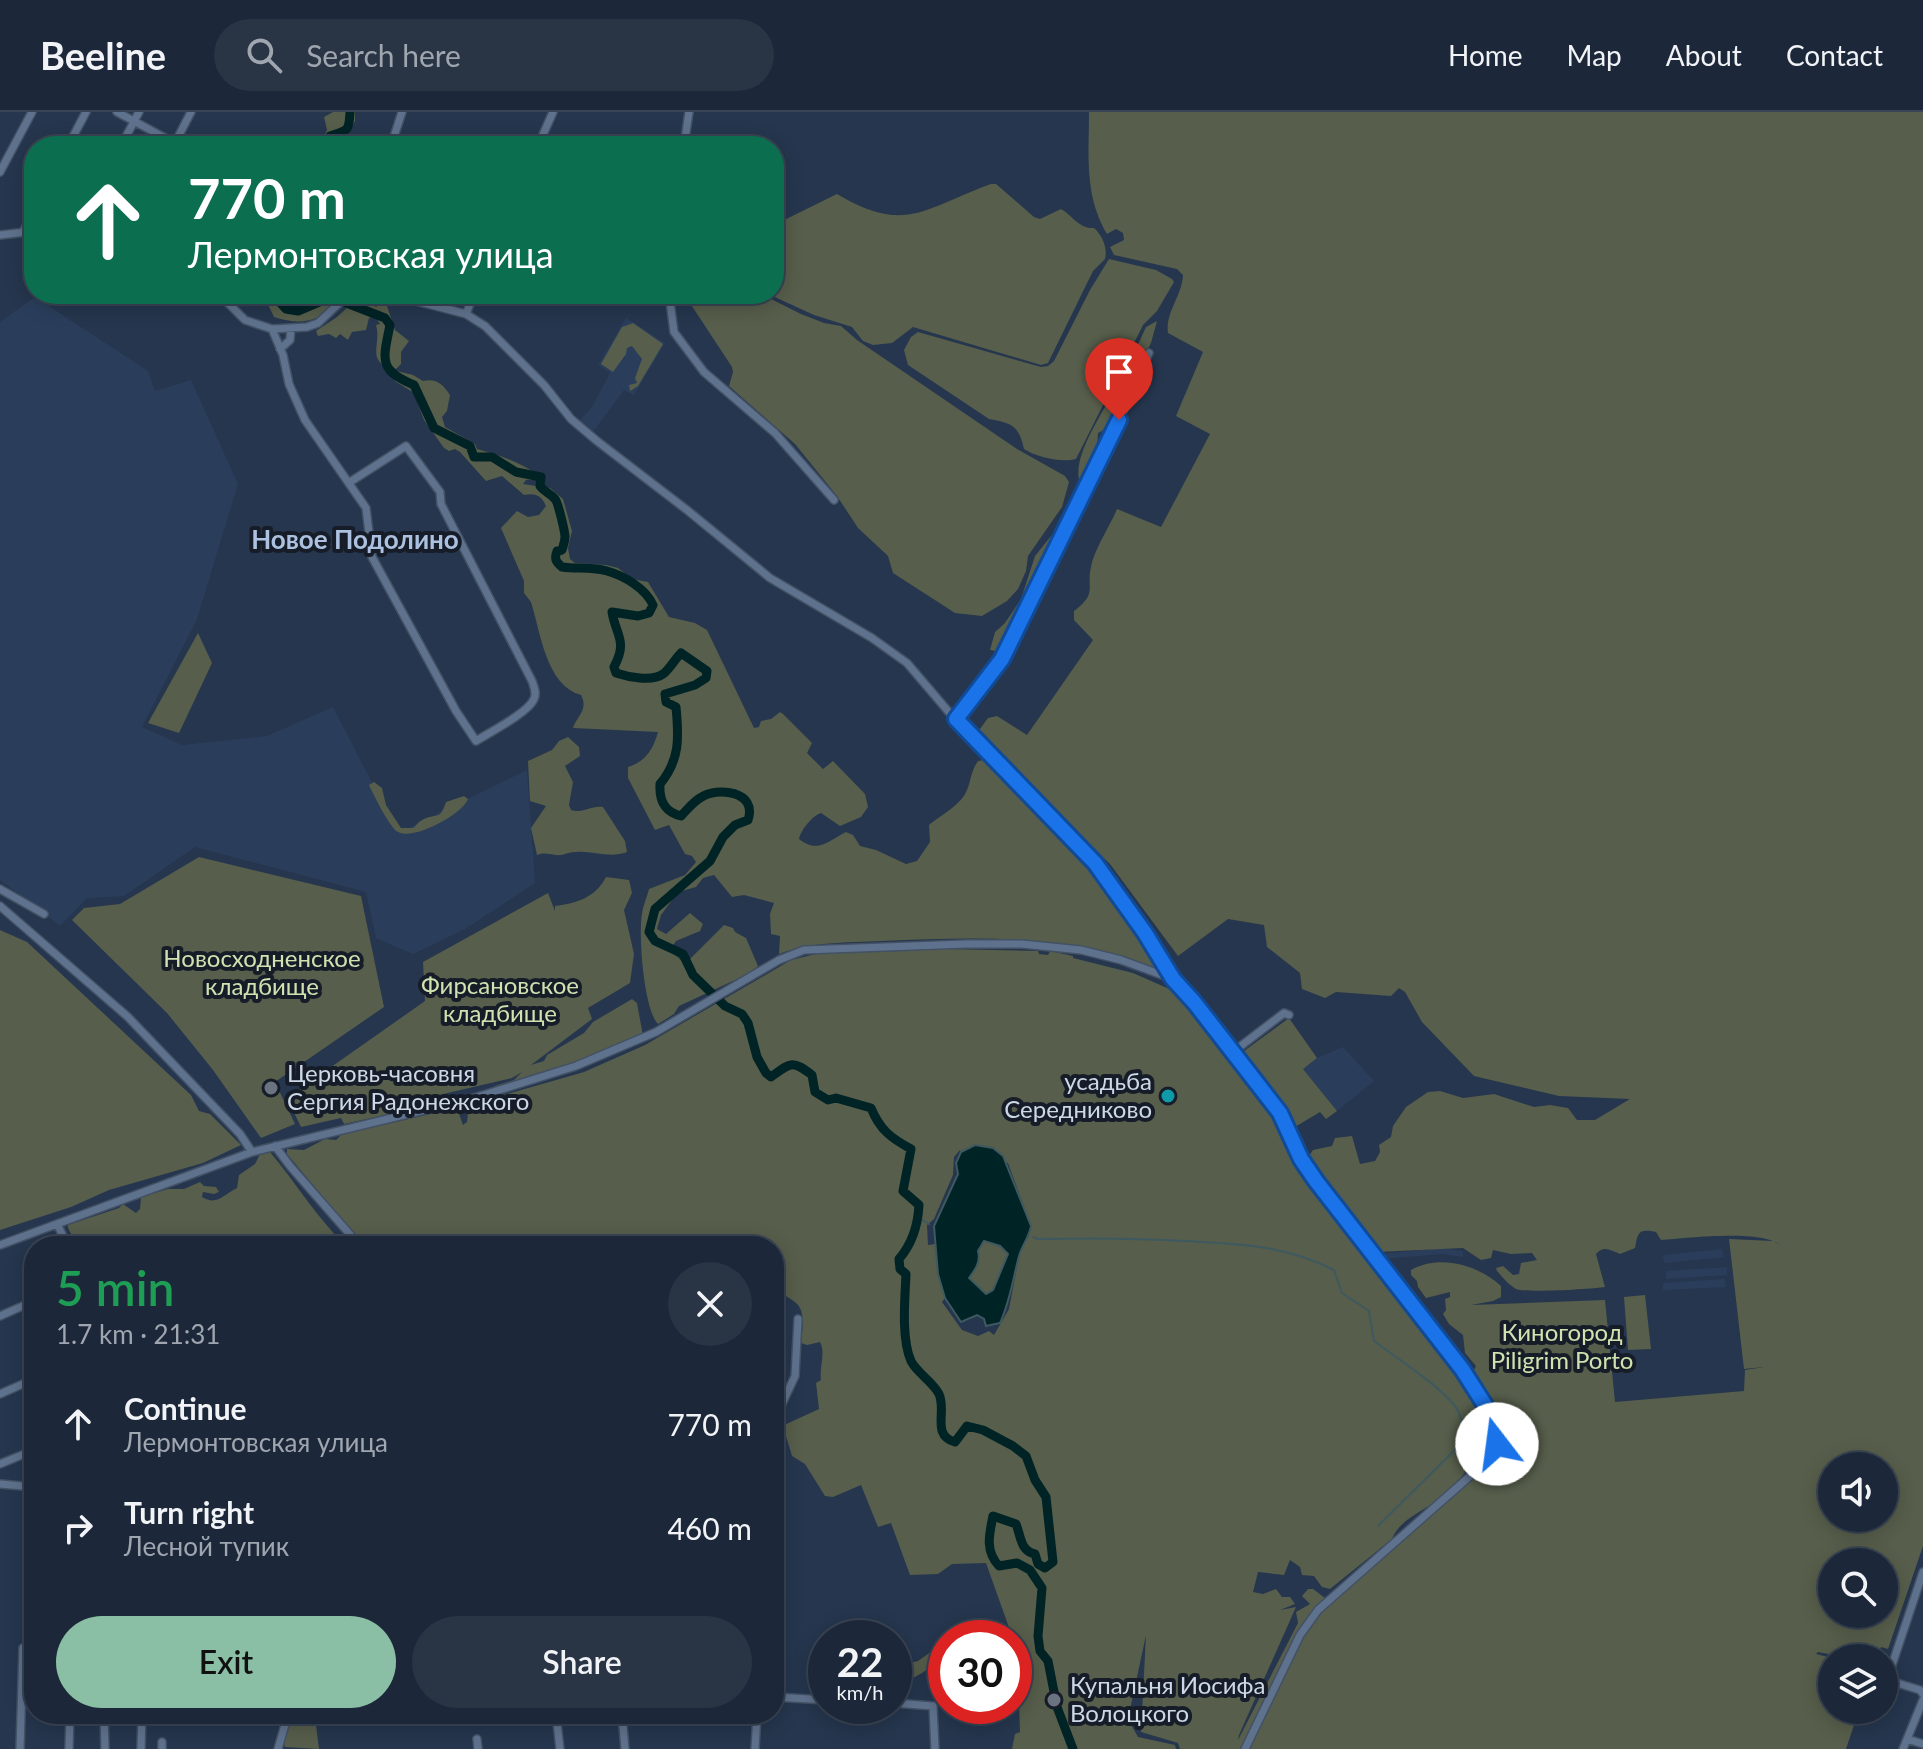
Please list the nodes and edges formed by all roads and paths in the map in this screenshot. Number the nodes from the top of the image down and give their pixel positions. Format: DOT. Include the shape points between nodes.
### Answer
graph roads {
  1 [pos="32,112"];
  2 [pos="86,112"];
  3 [pos="117,112"];
  4 [pos="139,112"];
  5 [pos="191,112"];
  6 [pos="402,112"];
  7 [pos="553,112"];
  8 [pos="689,112"];
  9 [pos="134,121"];
  10 [pos="73,136"];
  11 [pos="126,136"];
  12 [pos="162,136"];
  13 [pos="180,136"];
  14 [pos="394,136"];
  15 [pos="542,136"];
  16 [pos="685,136"];
  17 [pos="0,172"];
  18 [pos="23,232"];
  19 [pos="0,235"];
  20 [pos="229,304"];
  21 [pos="339,304"];
  22 [pos="428,304"];
  23 [pos="470,304"];
  24 [pos="670,304"];
  25 [pos="466,314"];
  26 [pos="291,328"];
  27 [pos="272,329"];
  28 [pos="280,349"];
  29 [pos="1149,353"];
  30 [pos="350,482"];
  31 [pos="834,500"];
  32 [pos="956,719"];
  33 [pos="0,889"];
  34 [pos="0,906"];
  35 [pos="44,914"];
  36 [pos="1173,979"];
  37 [pos="1289,1015"];
  38 [pos="1233,1052"];
  39 [pos="275,1146"];
  40 [pos="252,1152"];
  41 [pos="57,1224"];
  42 [pos="24,1236"];
  43 [pos="24,1236"];
  44 [pos="63,1236"];
  45 [pos="351,1236"];
  46 [pos="0,1245"];
  47 [pos="24,1305"];
  48 [pos="0,1316"];
  49 [pos="798,1319"];
  50 [pos="24,1383"];
  51 [pos="0,1394"];
  52 [pos="784,1400"];
  53 [pos="24,1454"];
  54 [pos="0,1464"];
  55 [pos="0,1484"];
  56 [pos="24,1486"];
  57 [pos="1923,1572"];
  58 [pos="23,1648"];
  59 [pos="1923,1697"];
  60 [pos="784,1698"];
  61 [pos="808,1699"];
  62 [pos="912,1704"];
  63 [pos="70,1724"];
  64 [pos="104,1724"];
  65 [pos="142,1724"];
  66 [pos="285,1724"];
  67 [pos="557,1724"];
  68 [pos="623,1724"];
  69 [pos="756,1724"];
  70 [pos="477,1739"];
  71 [pos="1907,1739"];
  72 [pos="1923,1744"];
  73 [pos="20,1749"];
  74 [pos="69,1749"];
  75 [pos="105,1749"];
  76 [pos="141,1749"];
  77 [pos="279,1749"];
  78 [pos="478,1749"];
  79 [pos="560,1749"];
  80 [pos="625,1749"];
  81 [pos="755,1749"];
  82 [pos="935,1749"];
  83 [pos="1245,1749"];
  84 [pos="1903,1749"];
  1 -- 17 [label="street"];
  2 -- 10 [label="street"];
  3 -- 9 [label="street"];
  4 -- 9 [label="street"];
  5 -- 13 [label="street"];
  6 -- 14 [label="street"];
  7 -- 15 [label="street"];
  8 -- 16 [label="street"];
  9 -- 11 [label="street"];
  9 -- 12 [label="street"];
  18 -- 19 [label="street"];
  20 -- 27 [label="street" via="245,320"];
  21 -- 26 [label="street" via="318,323"];
  22 -- 25 [label="street"];
  23 -- 25 [label="street"];
  24 -- 31 [label="street" via="674,332 704,372 775,433"];
  25 -- 32 [label="street" via="509,349 578,426 770,578 907,663"];
  26 -- 27 [label="street"];
  26 -- 28 [label="street" via="290,340"];
  27 -- 28 [label="street"];
  28 -- 30 [label="street" via="301,411"];
  29 -- 32 [label="street" via="1002,659"];
  30 -- 30 [label="street" via="366,508 372,557 476,741 534,702 536,694 441,504 440,492 406,446"];
  32 -- 36 [label="street" via="1095,863"];
  33 -- 35 [label="street"];
  34 -- 40 [label="street" via="128,1017"];
  36 -- 38 [label="street"];
  36 -- 39 [label="street" via="1081,950 1022,944 804,950 656,1032 576,1066 474,1098"];
  37 -- 38 [label="street" via="1284,1013"];
  38 -- 83 [label="street" via="1280,1113 1316,1181 1462,1369 1492,1413 1499,1439 1470,1478 1318,1610 1300,1635"];
  39 -- 40 [label="street"];
  39 -- 45 [label="street"];
  40 -- 41 [label="street"];
  41 -- 43 [label="street"];
  41 -- 44 [label="street"];
  42 -- 46 [label="street"];
  47 -- 48 [label="street"];
  49 -- 52 [label="street" via="795,1376"];
  50 -- 51 [label="street"];
  53 -- 54 [label="street"];
  55 -- 56 [label="street"];
  57 -- 59 [label="street" via="1887,1680 1920,1690"];
  58 -- 73 [label="street"];
  59 -- 71 [label="street"];
  60 -- 61 [label="street"];
  62 -- 82 [label="street" via="933,1706"];
  63 -- 74 [label="street"];
  64 -- 75 [label="street"];
  65 -- 76 [label="street"];
  66 -- 77 [label="street"];
  67 -- 79 [label="street"];
  68 -- 80 [label="street"];
  69 -- 81 [label="street"];
  70 -- 78 [label="street"];
  71 -- 72 [label="street"];
  71 -- 84 [label="street"];
}
